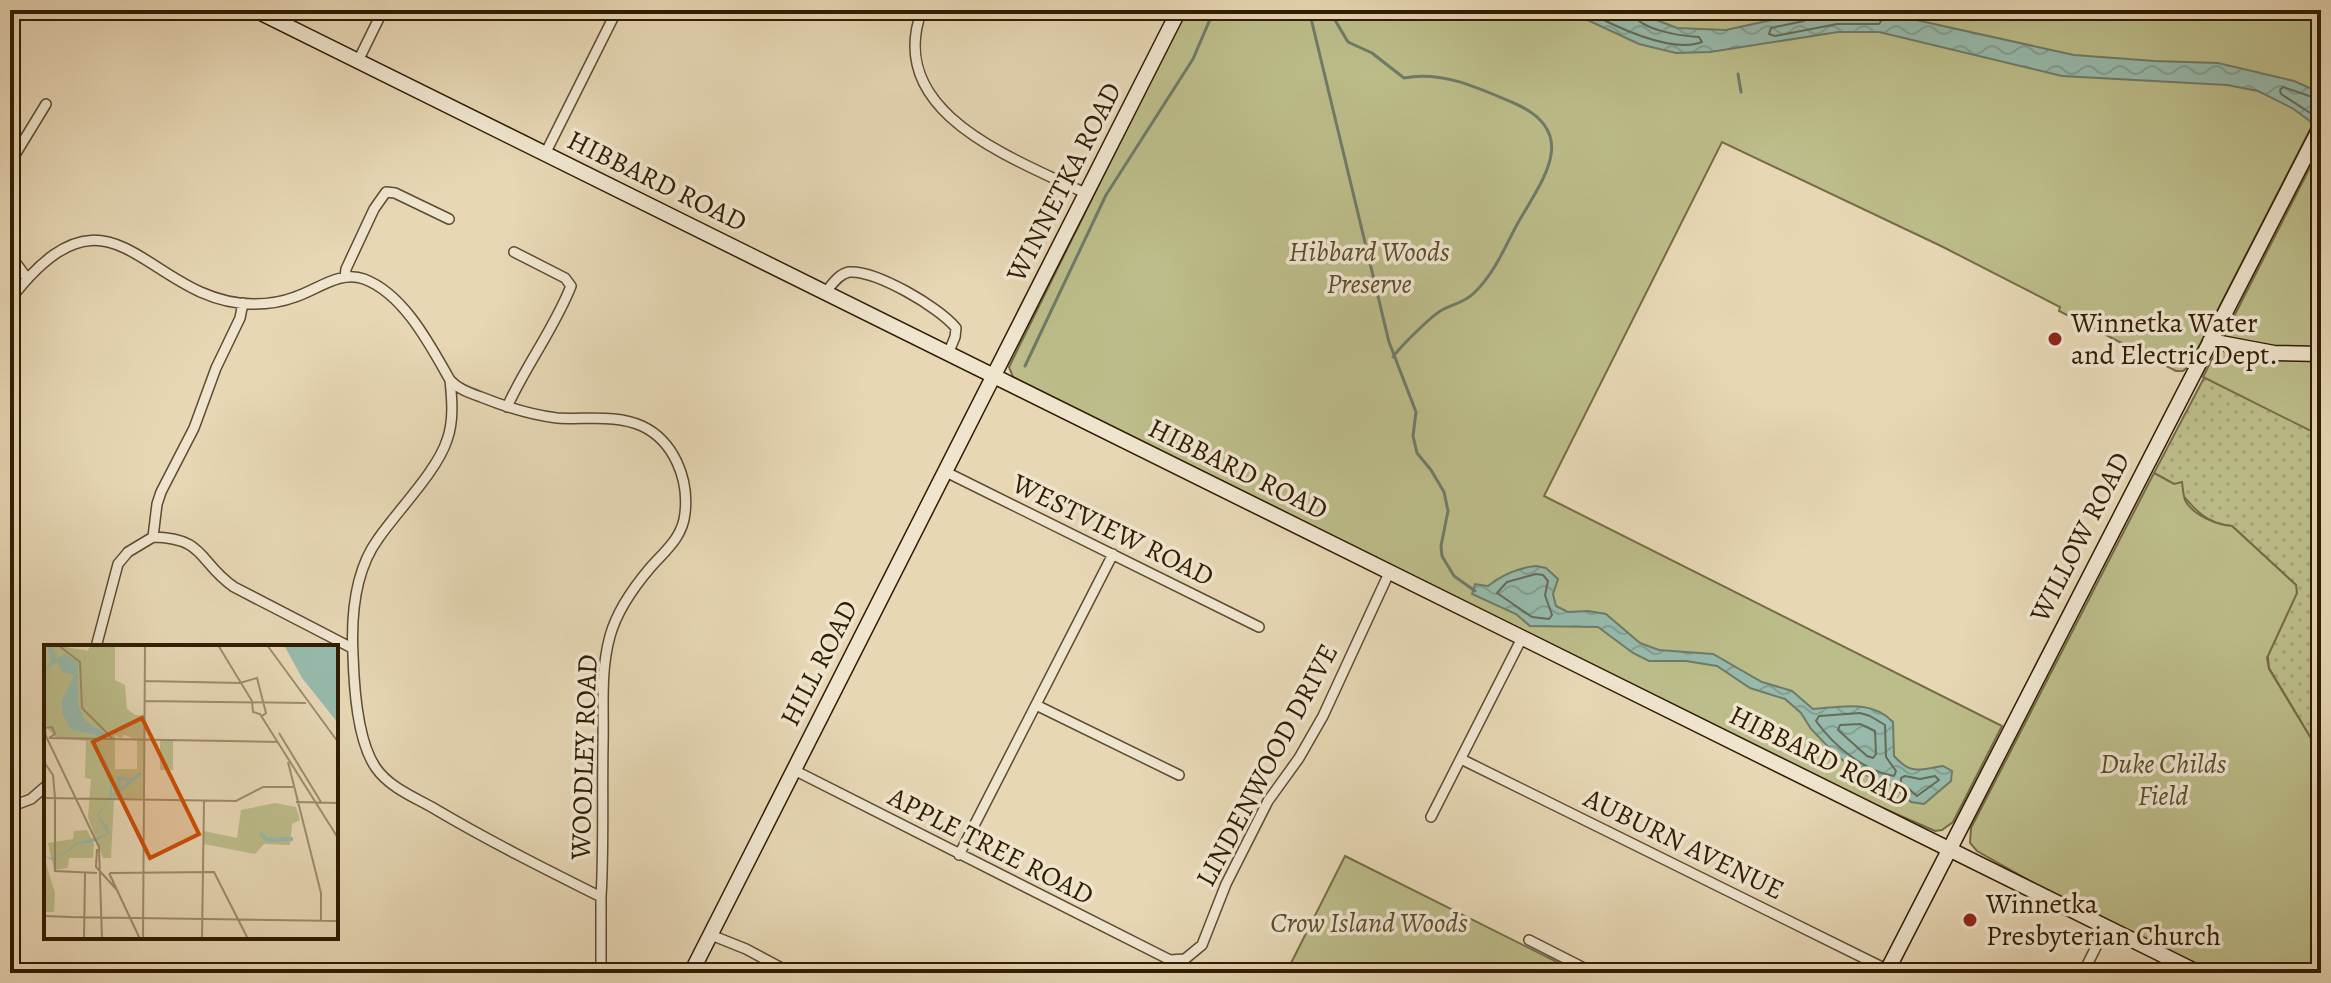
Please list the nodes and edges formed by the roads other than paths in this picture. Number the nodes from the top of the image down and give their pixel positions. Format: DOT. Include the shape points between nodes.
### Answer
graph roads {
  1 [pos="255,10"];
  2 [pos="383,10"];
  3 [pos="617,10"];
  4 [pos="922,10"];
  5 [pos="1179,10"];
  6 [pos="358,61"];
  7 [pos="46,104"];
  8 [pos="2319,130"];
  9 [pos="545,154"];
  10 [pos="10,163"];
  11 [pos="1087,194"];
  12 [pos="449,219"];
  13 [pos="514,252"];
  14 [pos="10,255"];
  15 [pos="345,277"];
  16 [pos="27,278"];
  17 [pos="825,293"];
  18 [pos="10,300"];
  19 [pos="243,303"];
  20 [pos="2210,341"];
  21 [pos="948,354"];
  22 [pos="2321,354"];
  23 [pos="995,377"];
  24 [pos="450,380"];
  25 [pos="507,407"];
  26 [pos="946,472"];
  27 [pos="153,537"];
  28 [pos="1113,554"];
  29 [pos="1389,573"];
  30 [pos="1259,627"];
  31 [pos="1522,638"];
  32 [pos="97,645"];
  33 [pos="352,648"];
  34 [pos="1036,705"];
  35 [pos="1461,759"];
  36 [pos="794,770"];
  37 [pos="1179,775"];
  38 [pos="44,788"];
  39 [pos="10,807"];
  40 [pos="1431,817"];
  41 [pos="1949,850"];
  42 [pos="959,855"];
  43 [pos="601,897"];
  44 [pos="2106,927"];
  45 [pos="711,935"];
  46 [pos="1529,940"];
  47 [pos="1170,960"];
  48 [pos="1887,971"];
  49 [pos="601,973"];
  50 [pos="691,973"];
  51 [pos="791,973"];
  52 [pos="1594,973"];
  53 [pos="2083,973"];
  54 [pos="2199,973"];
  1 -- 6 [label="street, HIBBARD ROAD"];
  2 -- 6 [label="street"];
  3 -- 9 [label="street"];
  4 -- 11 [label="street" via="917,58 940,107 971,135"];
  5 -- 11 [label="street, WINNETKA ROAD"];
  6 -- 9 [label="street, HIBBARD ROAD"];
  7 -- 10 [label="street"];
  8 -- 20 [label="street, WILLOW ROAD"];
  9 -- 17 [label="street, HIBBARD ROAD"];
  11 -- 23 [label="street, WINNETKA ROAD"];
  12 -- 15 [label="street" via="386,192"];
  13 -- 25 [label="street" via="571,286"];
  14 -- 16 [label="street"];
  15 -- 19 [label="street" via="292,298"];
  15 -- 24 [label="street, WOODLEY ROAD" via="363,278 402,307"];
  16 -- 18 [label="street"];
  16 -- 19 [label="street" via="65,248 97,240 130,249 214,299"];
  17 -- 21 [label="street, HIBBARD ROAD"];
  17 -- 21 [label="street" via="850,272 892,284 956,328"];
  19 -- 27 [label="street" via="190,438 161,492"];
  20 -- 22 [label="street" via="2274,353"];
  20 -- 41 [label="street, WILLOW ROAD"];
  21 -- 23 [label="street, HIBBARD ROAD"];
  23 -- 26 [label="street, HILL ROAD"];
  23 -- 29 [label="street, HIBBARD ROAD"];
  24 -- 25 [label="street, WOODLEY ROAD"];
  24 -- 33 [label="street, WOODLEY ROAD" via="447,440 365,561 354,602"];
  25 -- 43 [label="street, WOODLEY ROAD" via="557,418 637,424 668,448 685,487 681,530 621,609 606,652"];
  26 -- 28 [label="street, WESTVIEW ROAD"];
  26 -- 36 [label="street, HILL ROAD"];
  27 -- 32 [label="street" via="118,564"];
  27 -- 33 [label="street" via="191,544 223,580"];
  28 -- 30 [label="street, WESTVIEW ROAD"];
  28 -- 34 [label="street"];
  29 -- 31 [label="street, HIBBARD ROAD"];
  29 -- 47 [label="street, LINDENWOOD DRIVE" via="1323,716 1268,801 1232,872 1202,945 1185,959"];
  31 -- 35 [label="street"];
  31 -- 41 [label="street, HIBBARD ROAD"];
  33 -- 43 [label="street, WOODLEY ROAD" via="363,735 384,778 470,830"];
  34 -- 37 [label="street"];
  34 -- 42 [label="street"];
  35 -- 40 [label="street"];
  35 -- 48 [label="street, AUBURN AVENUE"];
  36 -- 42 [label="street, APPLE TREE ROAD"];
  36 -- 45 [label="street, HILL ROAD"];
  38 -- 39 [label="street"];
  41 -- 44 [label="street, HIBBARD ROAD"];
  41 -- 48 [label="street, WILLOW ROAD"];
  42 -- 47 [label="street, APPLE TREE ROAD"];
  43 -- 49 [label="street, WOODLEY ROAD"];
  44 -- 53 [label="street"];
  44 -- 54 [label="street, HIBBARD ROAD"];
  45 -- 50 [label="street, HILL ROAD"];
  45 -- 51 [label="street"];
  46 -- 52 [label="street"];
}
